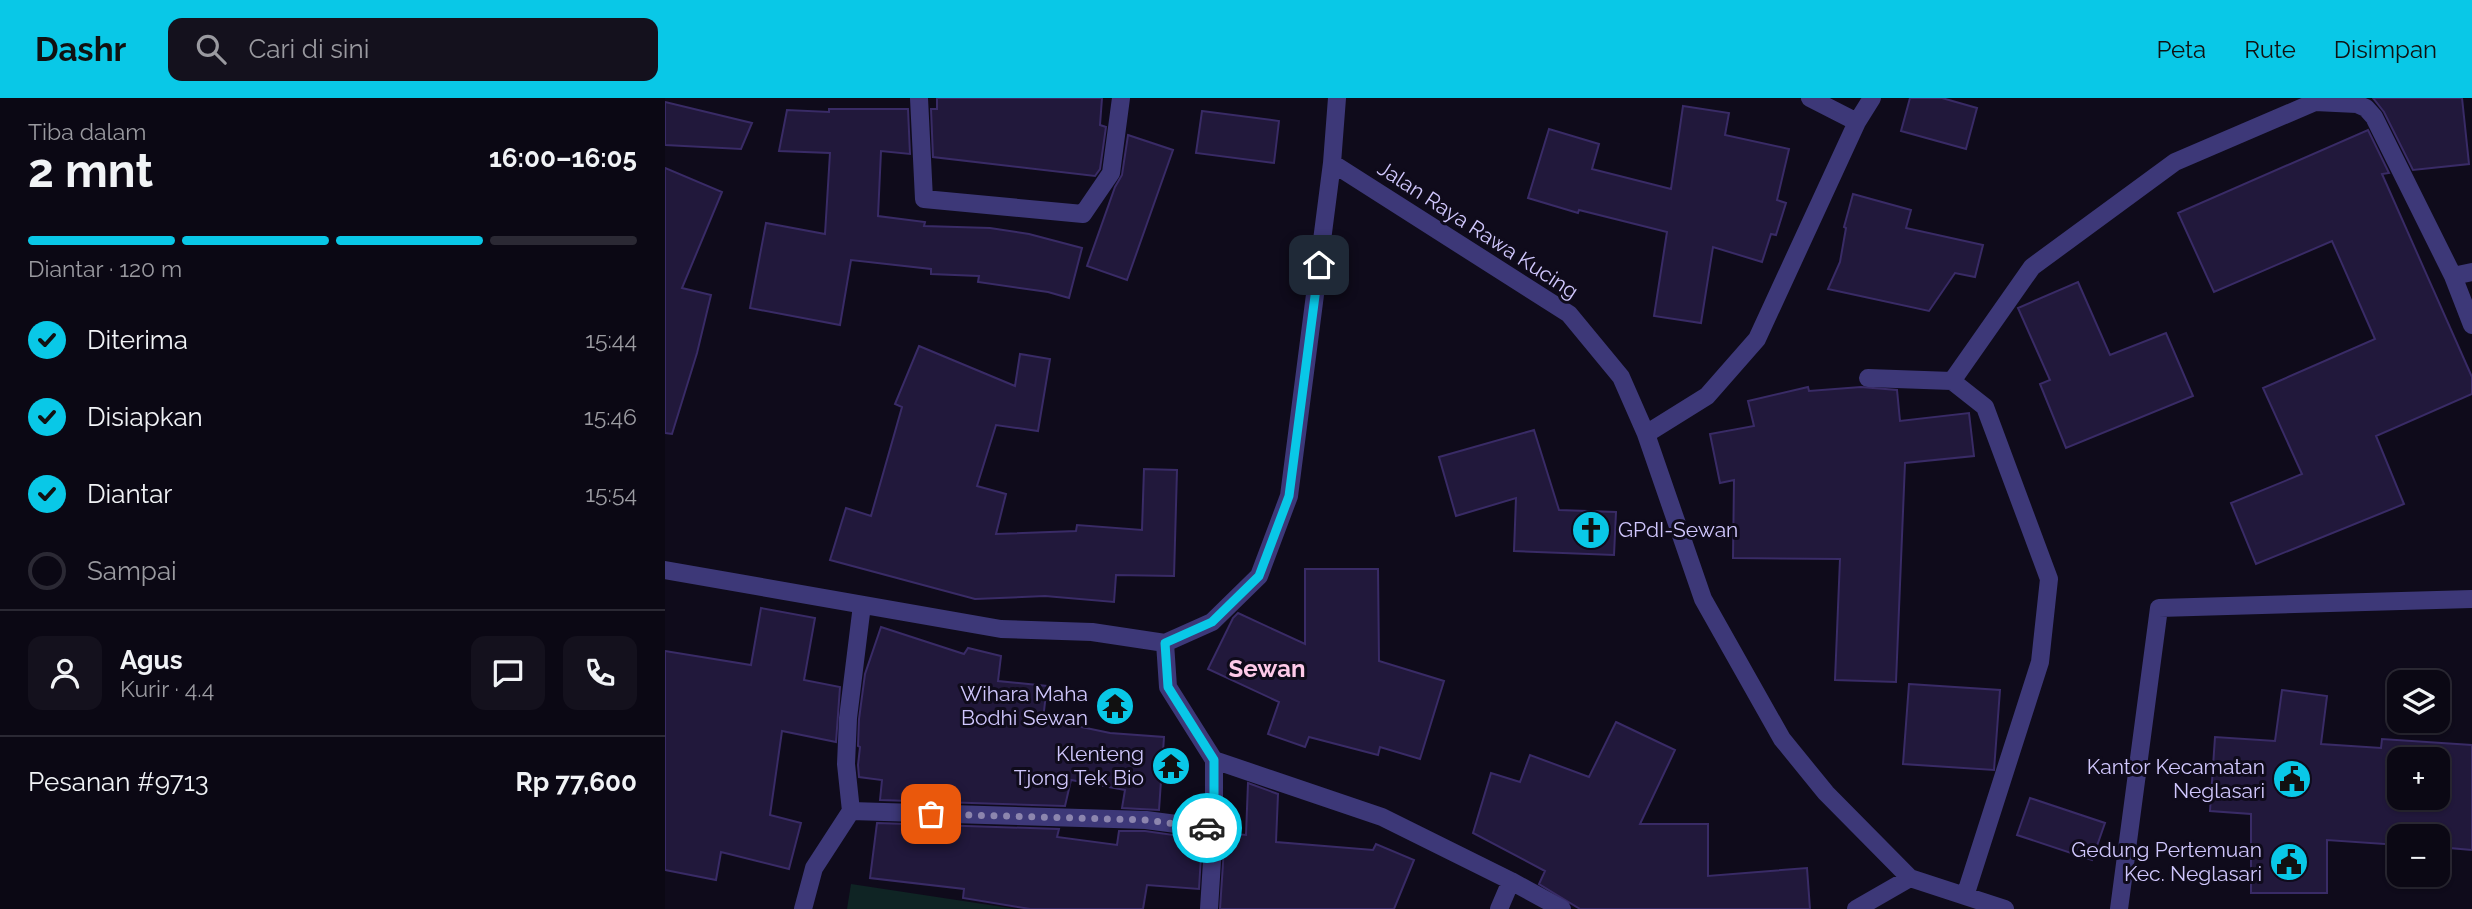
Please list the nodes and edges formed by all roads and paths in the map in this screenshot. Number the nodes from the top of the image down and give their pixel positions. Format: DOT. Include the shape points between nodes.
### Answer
graph roads {
  1 [pos="919,98"];
  2 [pos="1121,98"];
  3 [pos="1337,98"];
  4 [pos="1810,98"];
  5 [pos="1871,98"];
  6 [pos="1857,122"];
  7 [pos="1332,163"];
  8 [pos="2472,272"];
  9 [pos="2453,276"];
  10 [pos="2472,325"];
  11 [pos="1868,378"];
  12 [pos="1952,382"];
  13 [pos="1646,435"];
  14 [pos="665,570"];
  15 [pos="2472,599"];
  16 [pos="862,605"];
  17 [pos="1165,643"];
  18 [pos="1214,760"];
  19 [pos="851,811"];
  20 [pos="1214,829"];
  21 [pos="1910,878"];
  22 [pos="1511,881"];
  23 [pos="1965,896"];
  24 [pos="803,909"];
  25 [pos="1209,909"];
  26 [pos="1499,909"];
  27 [pos="1562,909"];
  28 [pos="1856,909"];
  29 [pos="2005,909"];
  30 [pos="2119,909"];
  1 -- 2 [label="street" via="924,199 1083,214 1111,173"];
  3 -- 7 [label="street"];
  4 -- 6 [label="street"];
  5 -- 6 [label="street"];
  6 -- 13 [label="street" via="1757,339 1707,396"];
  7 -- 13 [label="street, Jalan Raya Rawa Kucing" via="1569,314 1621,377"];
  7 -- 17 [label="street" via="1289,496 1259,576 1212,622"];
  8 -- 9 [label="street"];
  9 -- 10 [label="street"];
  9 -- 12 [label="street" via="2374,117 2357,104 2315,102 2175,162 2032,267"];
  11 -- 12 [label="street"];
  12 -- 23 [label="street" via="1985,407 2049,579 2040,662"];
  13 -- 21 [label="street, Jalan Raya Rawa Kucing" via="1703,598 1782,739 1826,793"];
  14 -- 16 [label="street"];
  15 -- 30 [label="street" via="2159,608"];
  16 -- 17 [label="street" via="1001,629 1092,632"];
  16 -- 19 [label="street" via="847,730"];
  17 -- 18 [label="street" via="1168,687"];
  18 -- 20 [label="street"];
  18 -- 22 [label="street" via="1382,817"];
  19 -- 20 [label="street" via="1146,820"];
  19 -- 24 [label="street" via="814,868"];
  20 -- 25 [label="street"];
  21 -- 23 [label="street"];
  21 -- 28 [label="street"];
  22 -- 26 [label="street"];
  22 -- 27 [label="street"];
  23 -- 29 [label="street"];
}
